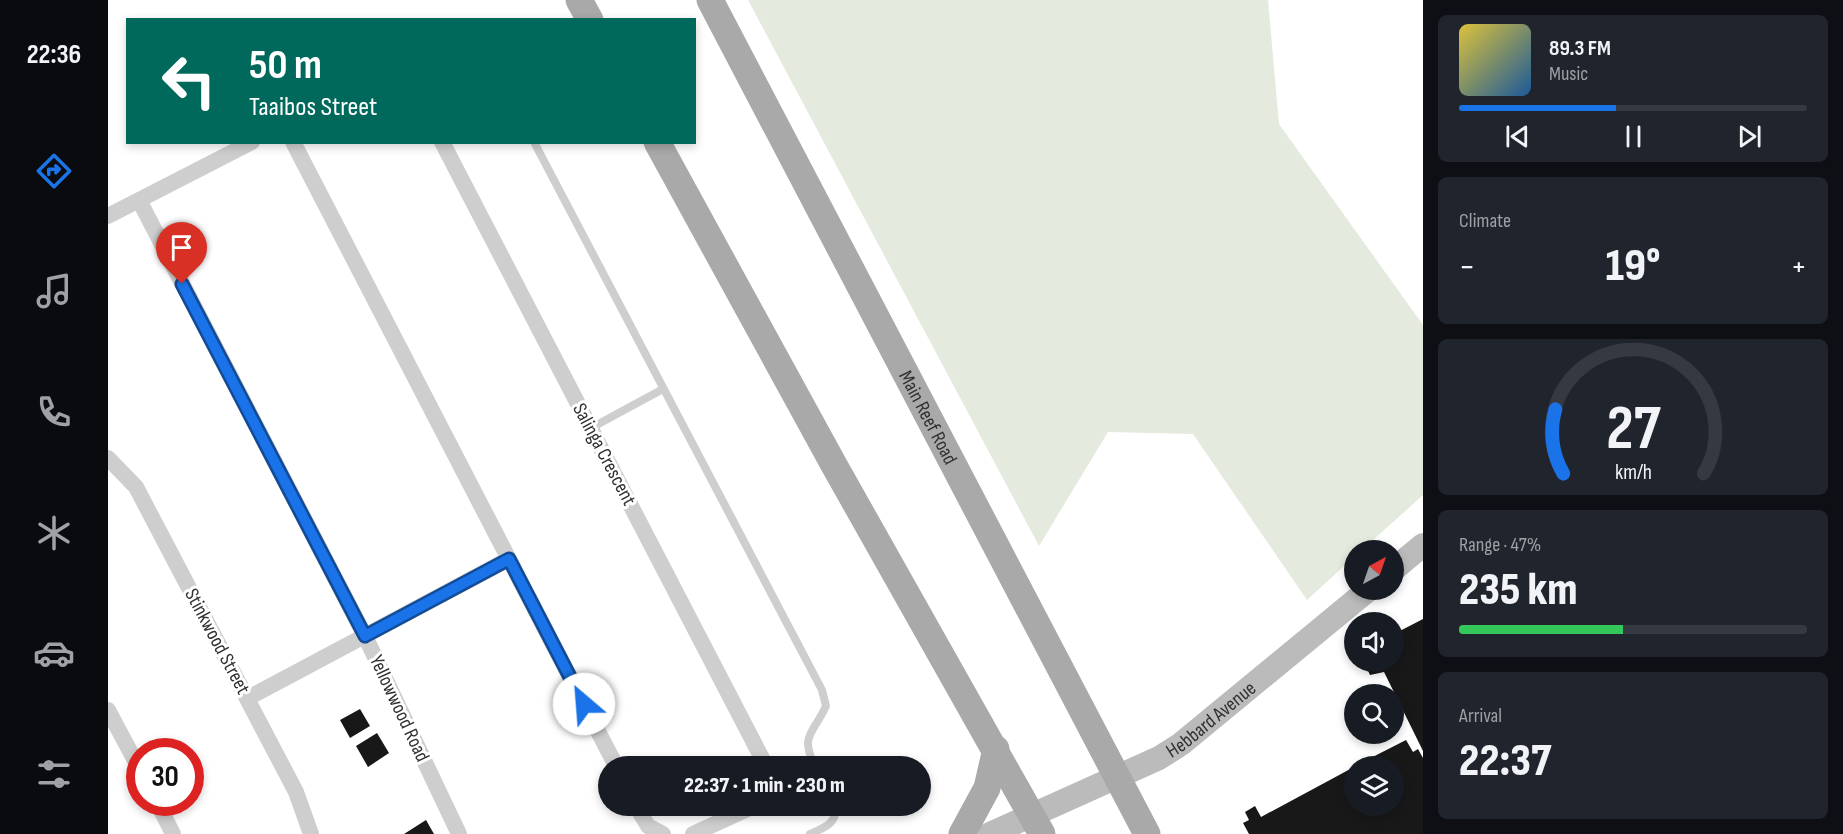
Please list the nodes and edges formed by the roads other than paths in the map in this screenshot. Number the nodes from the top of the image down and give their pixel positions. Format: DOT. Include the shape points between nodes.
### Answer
graph roads {
  1 [pos="579,0"];
  2 [pos="710,0"];
  3 [pos="589,18"];
  4 [pos="248,144"];
  5 [pos="294,144"];
  6 [pos="443,144"];
  7 [pos="535,144"];
  8 [pos="658,144"];
  9 [pos="139,200"];
  10 [pos="108,216"];
  11 [pos="663,389"];
  12 [pos="591,428"];
  13 [pos="108,458"];
  14 [pos="1423,545"];
  15 [pos="509,559"];
  16 [pos="1404,561"];
  17 [pos="1356,600"];
  18 [pos="365,636"];
  19 [pos="248,698"];
  20 [pos="108,710"];
  21 [pos="126,744"];
  22 [pos="996,749"];
  23 [pos="611,756"];
  24 [pos="761,756"];
  25 [pos="811,756"];
  26 [pos="1117,777"];
  27 [pos="164,816"];
  28 [pos="642,816"];
  29 [pos="732,816"];
  30 [pos="834,816"];
  31 [pos="1037,825"];
  32 [pos="173,834"];
  33 [pos="311,834"];
  34 [pos="459,834"];
  35 [pos="663,834"];
  36 [pos="693,834"];
  37 [pos="810,834"];
  38 [pos="962,834"];
  39 [pos="990,834"];
  40 [pos="1147,834"];
  1 -- 3 [label="main road"];
  2 -- 26 [label="main road, Main Reef Road"];
  4 -- 9 [label="street"];
  5 -- 15 [label="street"];
  6 -- 12 [label="street, Salinga Crescent"];
  7 -- 11 [label="lane"];
  8 -- 22 [label="main road"];
  9 -- 10 [label="street"];
  9 -- 18 [label="street, Yellowwood Road"];
  11 -- 12 [label="lane"];
  11 -- 25 [label="lane" via="824,695 826,706 808,735"];
  12 -- 24 [label="street, Salinga Crescent"];
  13 -- 19 [label="street, Stinkwood Street" via="136,487"];
  14 -- 16 [label="street"];
  15 -- 18 [label="street"];
  15 -- 23 [label="street"];
  17 -- 26 [label="street, Hebbard Avenue" via="1181,744"];
  18 -- 19 [label="street"];
  18 -- 34 [label="street, Yellowwood Road"];
  19 -- 33 [label="street, Stinkwood Street" via="299,799"];
  20 -- 21 [label="street"];
  22 -- 31 [label="main road"];
  22 -- 38 [label="main road" via="987,788"];
  26 -- 31 [label="street, Hebbard Avenue"];
  26 -- 40 [label="main road, Main Reef Road"];
  27 -- 32 [label="street"];
  28 -- 35 [label="street" via="648,826"];
  29 -- 36 [label="street"];
  30 -- 37 [label="lane" via="829,824"];
  31 -- 39 [label="street, Hebbard Avenue"];
}
